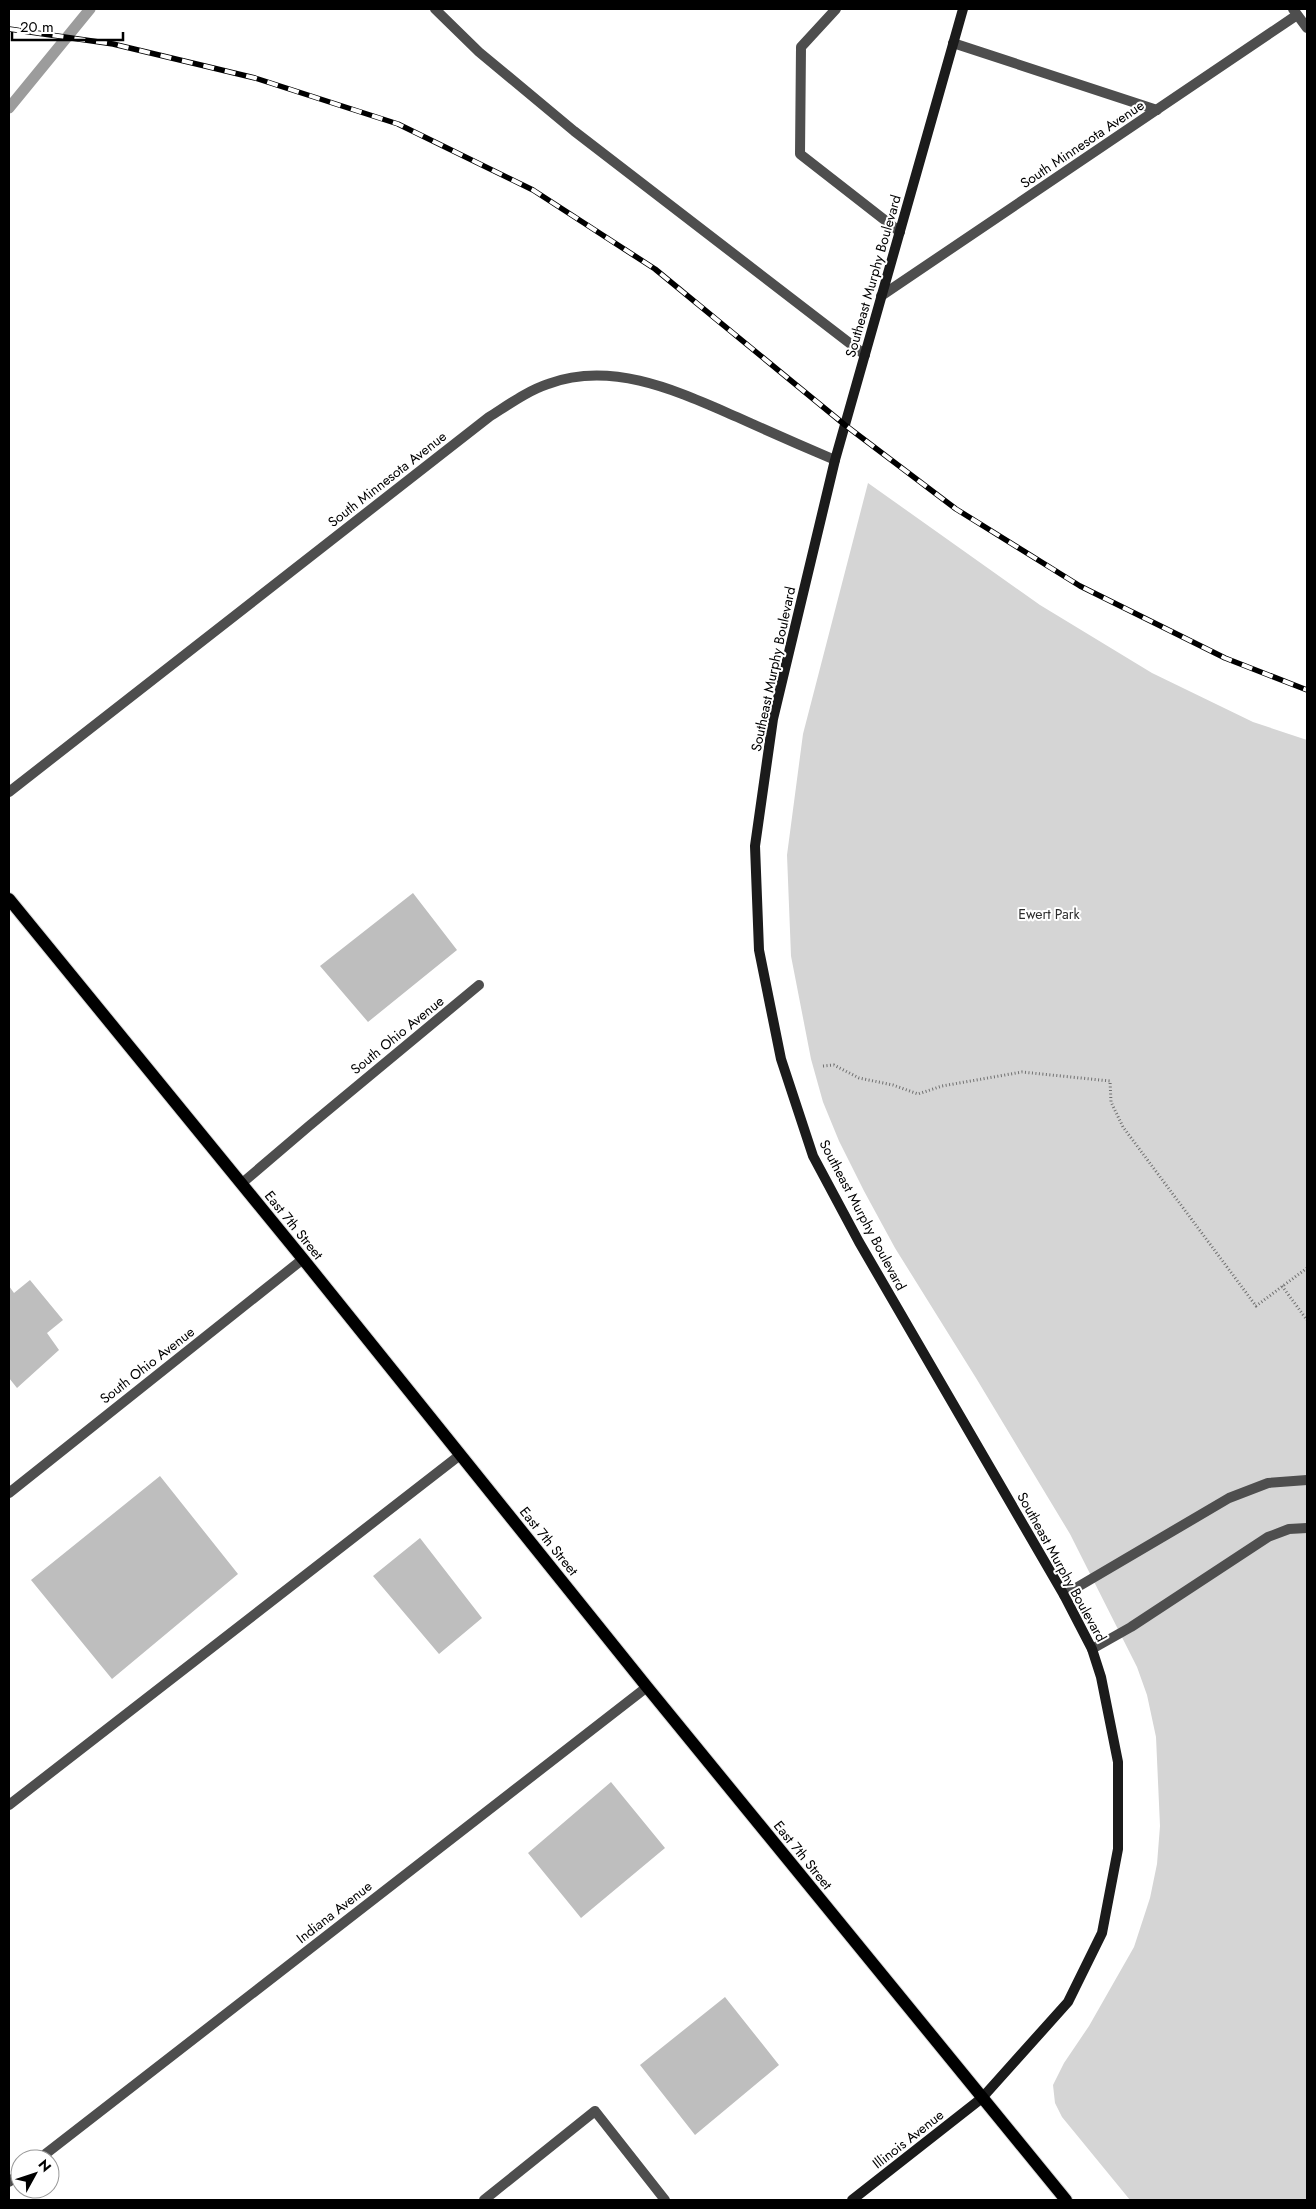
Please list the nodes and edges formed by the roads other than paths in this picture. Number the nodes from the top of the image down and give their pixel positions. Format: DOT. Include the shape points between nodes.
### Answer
graph roads {
  1 [pos="436,9"];
  2 [pos="836,9"];
  3 [pos="963,9"];
  4 [pos="1295,12"];
  5 [pos="1307,28"];
  6 [pos="953,43"];
  7 [pos="1157,110"];
  8 [pos="900,232"];
  9 [pos="882,296"];
  10 [pos="865,356"];
  11 [pos="835,460"];
  12 [pos="9,792"];
  13 [pos="9,899"];
  14 [pos="479,985"];
  15 [pos="241,1184"];
  16 [pos="303,1259"];
  17 [pos="460,1455"];
  18 [pos="1307,1480"];
  19 [pos="9,1493"];
  20 [pos="1307,1528"];
  21 [pos="1064,1595"];
  22 [pos="1092,1649"];
  23 [pos="647,1687"];
  24 [pos="9,1805"];
  25 [pos="982,2098"];
  26 [pos="52,2149"];
  27 [pos="484,2200"];
  28 [pos="666,2200"];
  29 [pos="852,2200"];
  30 [pos="1066,2200"];
  1 -- 10 [label="street" via="479,52 574,131"];
  2 -- 8 [label="street" via="800,47 800,154"];
  3 -- 6 [label="street, Southeast Murphy Boulevard"];
  4 -- 5 [label="street"];
  4 -- 7 [label="street, South Minnesota Avenue"];
  6 -- 7 [label="street"];
  6 -- 8 [label="street, Southeast Murphy Boulevard"];
  7 -- 9 [label="street, South Minnesota Avenue"];
  8 -- 9 [label="street, Southeast Murphy Boulevard"];
  9 -- 10 [label="street, Southeast Murphy Boulevard"];
  10 -- 11 [label="street, Southeast Murphy Boulevard"];
  11 -- 12 [label="street, South Minnesota Avenue" via="692,398 644,381 588,375 549,384 489,417"];
  11 -- 21 [label="street, Southeast Murphy Boulevard" via="773,719 755,846 761,959 781,1058 813,1156 859,1242"];
  13 -- 15 [label="main road, East 7th Street"];
  14 -- 15 [label="street, South Ohio Avenue"];
  15 -- 16 [label="main road, East 7th Street"];
  16 -- 17 [label="main road, East 7th Street"];
  16 -- 19 [label="street, South Ohio Avenue"];
  17 -- 23 [label="main road, East 7th Street"];
  17 -- 24 [label="street"];
  18 -- 21 [label="street" via="1268,1483 1229,1498"];
  20 -- 22 [label="street" via="1289,1529 1268,1537"];
  21 -- 22 [label="street, Southeast Murphy Boulevard"];
  22 -- 25 [label="street, Southeast Murphy Boulevard" via="1118,1762 1118,1849 1102,1932 1068,2002"];
  23 -- 25 [label="main road, East 7th Street"];
  23 -- 26 [label="street, Indiana Avenue"];
  25 -- 29 [label="street, Illinois Avenue"];
  25 -- 30 [label="main road, East 7th Street"];
  27 -- 28 [label="street" via="595,2111"];
}
